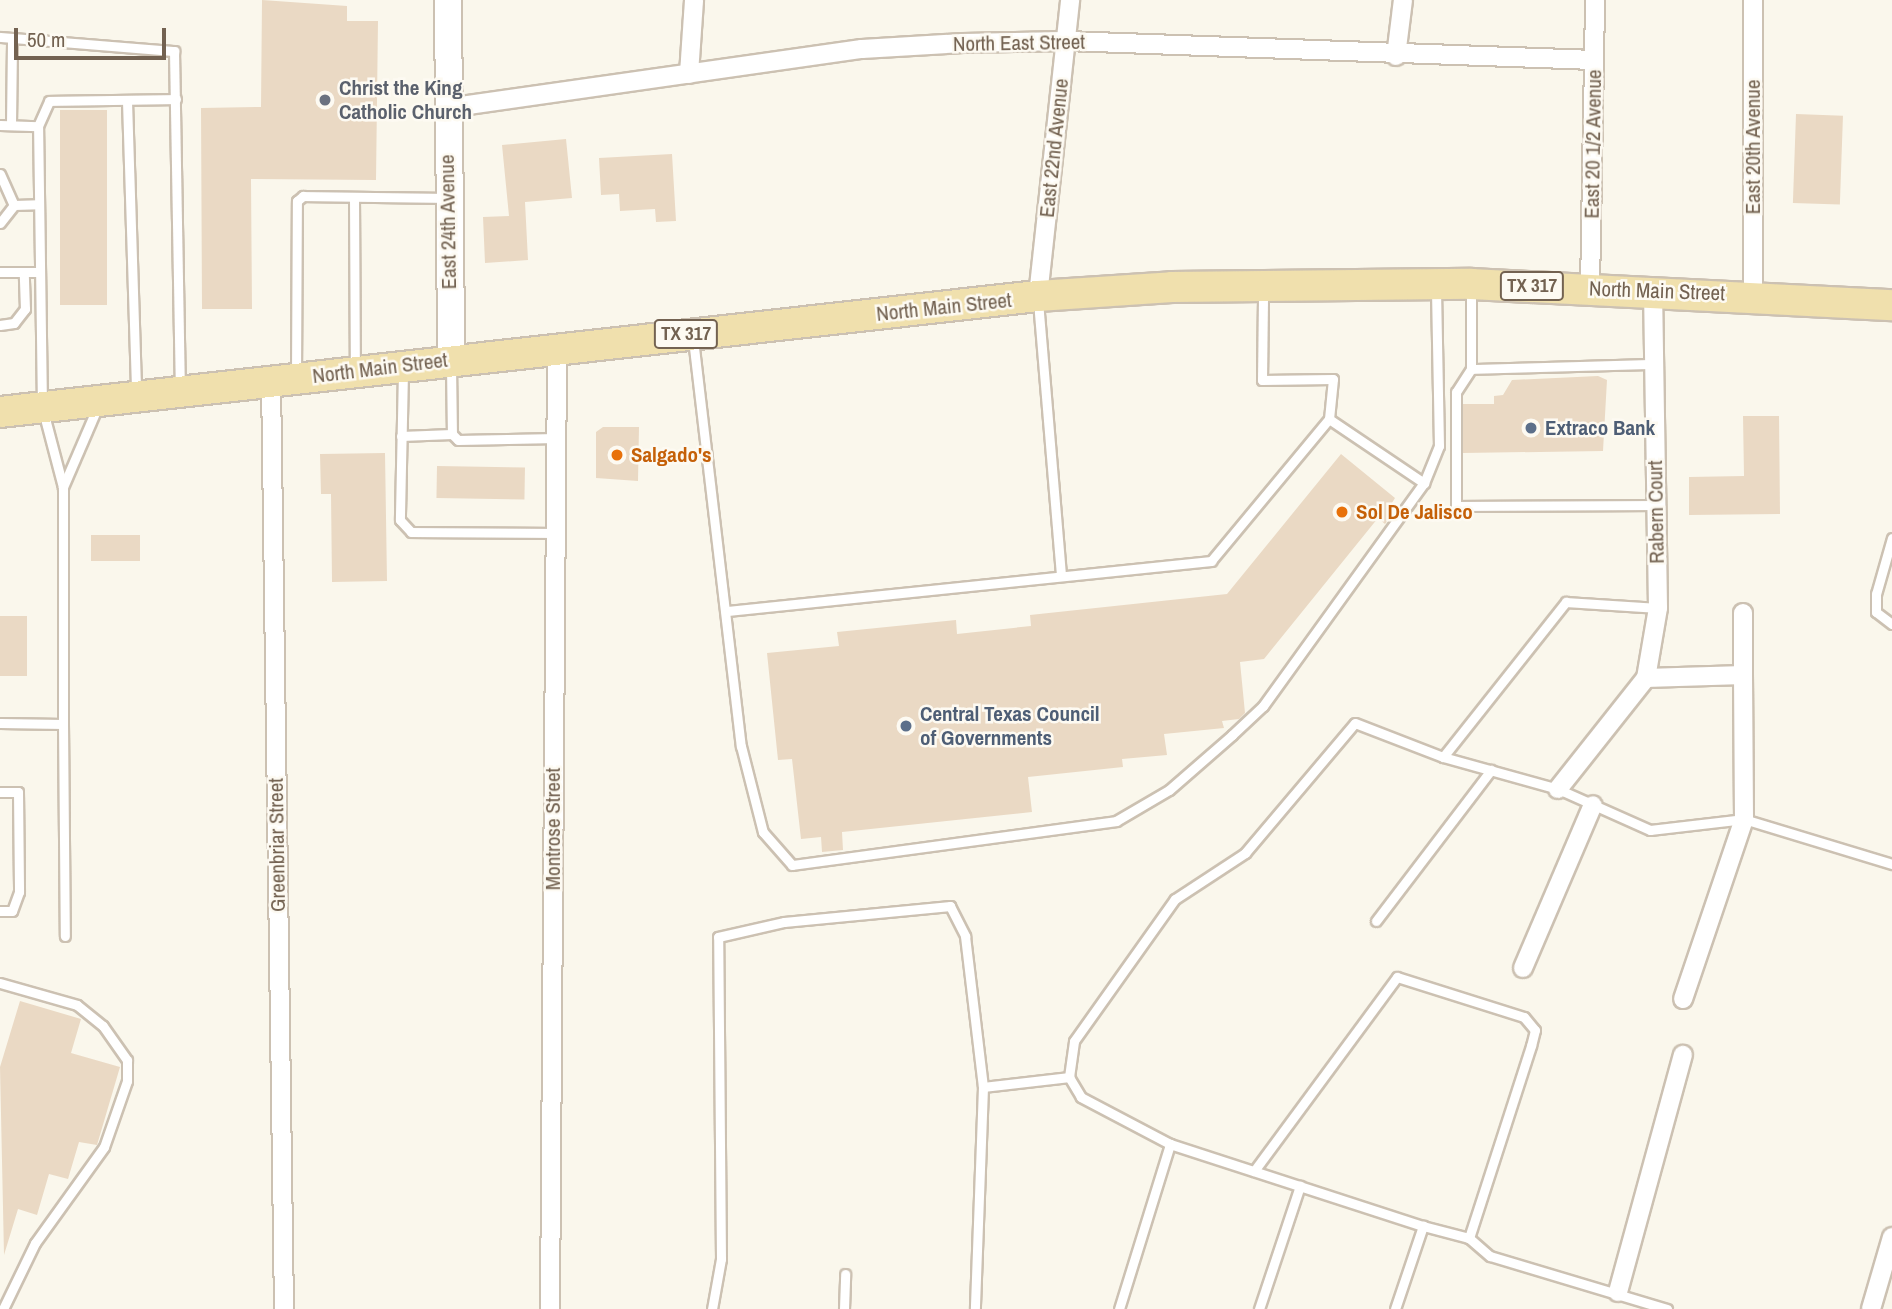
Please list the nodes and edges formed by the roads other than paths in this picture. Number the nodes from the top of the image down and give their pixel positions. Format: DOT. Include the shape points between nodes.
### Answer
graph roads {
  1 [pos="448,0"];
  2 [pos="694,0"];
  3 [pos="1070,0"];
  4 [pos="1403,0"];
  5 [pos="1595,0"];
  6 [pos="1753,0"];
  7 [pos="0,37"];
  8 [pos="12,39"];
  9 [pos="1066,41"];
  10 [pos="1396,56"];
  11 [pos="1594,60"];
  12 [pos="689,74"];
  13 [pos="176,99"];
  14 [pos="127,101"];
  15 [pos="447,108"];
  16 [pos="0,125"];
  17 [pos="11,125"];
  18 [pos="38,126"];
  19 [pos="0,174"];
  20 [pos="3,187"];
  21 [pos="354,197"];
  22 [pos="447,198"];
  23 [pos="38,204"];
  24 [pos="14,205"];
  25 [pos="1,220"];
  26 [pos="0,272"];
  27 [pos="24,272"];
  28 [pos="38,272"];
  29 [pos="1263,283"];
  30 [pos="1436,283"];
  31 [pos="1471,284"];
  32 [pos="1590,289"];
  33 [pos="1653,289"];
  34 [pos="1754,295"];
  35 [pos="1038,296"];
  36 [pos="1892,306"];
  37 [pos="0,325"];
  38 [pos="692,334"];
  39 [pos="557,348"];
  40 [pos="451,360"];
  41 [pos="1654,364"];
  42 [pos="403,365"];
  43 [pos="1471,369"];
  44 [pos="355,371"];
  45 [pos="283,379"];
  46 [pos="180,391"];
  47 [pos="136,396"];
  48 [pos="100,400"];
  49 [pos="42,407"];
  50 [pos="0,412"];
  51 [pos="1329,419"];
  52 [pos="452,434"];
  53 [pos="401,436"];
  54 [pos="557,438"];
  55 [pos="1424,483"];
  56 [pos="63,486"];
  57 [pos="1656,505"];
  58 [pos="556,533"];
  59 [pos="1892,538"];
  60 [pos="1887,572"];
  61 [pos="1061,575"];
  62 [pos="1658,608"];
  63 [pos="727,611"];
  64 [pos="1743,613"];
  65 [pos="1892,624"];
  66 [pos="1743,675"];
  67 [pos="1646,678"];
  68 [pos="0,723"];
  69 [pos="63,724"];
  70 [pos="1443,757"];
  71 [pos="1490,771"];
  72 [pos="1558,789"];
  73 [pos="0,792"];
  74 [pos="1593,805"];
  75 [pos="1744,819"];
  76 [pos="1892,864"];
  77 [pos="0,911"];
  78 [pos="1376,921"];
  79 [pos="65,936"];
  80 [pos="1522,968"];
  81 [pos="0,983"];
  82 [pos="1684,999"];
  83 [pos="1683,1055"];
  84 [pos="1069,1077"];
  85 [pos="983,1087"];
  86 [pos="1170,1144"];
  87 [pos="1254,1171"];
  88 [pos="1300,1186"];
  89 [pos="1423,1226"];
  90 [pos="1892,1237"];
  91 [pos="1469,1238"];
  92 [pos="845,1274"];
  93 [pos="1618,1292"];
  94 [pos="3,1309"];
  95 [pos="284,1309"];
  96 [pos="550,1309"];
  97 [pos="712,1309"];
  98 [pos="844,1309"];
  99 [pos="975,1309"];
  100 [pos="1119,1309"];
  101 [pos="1259,1309"];
  102 [pos="1395,1309"];
  103 [pos="1667,1309"];
  104 [pos="1871,1309"];
  1 -- 15 [label="street, East 24th Avenue"];
  2 -- 12 [label="street"];
  3 -- 9 [label="street, East 22nd Avenue"];
  4 -- 10 [label="street"];
  5 -- 11 [label="street, East 20 1/2 Avenue"];
  6 -- 34 [label="street, East 20th Avenue"];
  7 -- 8 [label="lane"];
  8 -- 13 [label="lane" via="174,51"];
  8 -- 17 [label="lane"];
  9 -- 10 [label="street, North East Street"];
  9 -- 12 [label="street, North East Street" via="862,49"];
  9 -- 35 [label="street, East 22nd Avenue"];
  10 -- 11 [label="street, North East Street"];
  11 -- 32 [label="street, East 20 1/2 Avenue"];
  12 -- 15 [label="street, North East Street"];
  13 -- 14 [label="lane"];
  13 -- 46 [label="lane"];
  14 -- 18 [label="lane" via="49,101"];
  14 -- 47 [label="lane"];
  15 -- 22 [label="street, East 24th Avenue"];
  16 -- 17 [label="lane"];
  17 -- 18 [label="lane"];
  18 -- 23 [label="lane"];
  19 -- 20 [label="lane"];
  20 -- 24 [label="lane"];
  21 -- 22 [label="lane"];
  21 -- 44 [label="lane"];
  21 -- 45 [label="lane" via="303,196 298,201"];
  22 -- 40 [label="street, East 24th Avenue"];
  23 -- 24 [label="lane"];
  23 -- 28 [label="lane"];
  24 -- 25 [label="lane"];
  26 -- 27 [label="lane"];
  27 -- 28 [label="lane"];
  27 -- 37 [label="lane" via="26,309 14,323"];
  28 -- 49 [label="lane"];
  29 -- 30 [label="main road, North Main Street / TX 317"];
  29 -- 35 [label="main road, North Main Street / TX 317"];
  29 -- 51 [label="lane" via="1262,380 1333,379"];
  30 -- 31 [label="main road, North Main Street / TX 317"];
  30 -- 55 [label="lane" via="1439,446"];
  31 -- 32 [label="main road, North Main Street / TX 317"];
  31 -- 43 [label="lane"];
  32 -- 33 [label="main road, North Main Street / TX 317"];
  33 -- 34 [label="main road, North Main Street / TX 317"];
  33 -- 41 [label="street, Rabern Court"];
  34 -- 36 [label="main road, North Main Street / TX 317"];
  35 -- 38 [label="main road, North Main Street / TX 317"];
  35 -- 61 [label="lane"];
  38 -- 39 [label="main road, North Main Street / TX 317"];
  38 -- 63 [label="lane"];
  39 -- 40 [label="main road, North Main Street / TX 317"];
  39 -- 54 [label="street, Montrose Street"];
  40 -- 42 [label="main road, North Main Street / TX 317"];
  40 -- 52 [label="lane"];
  41 -- 43 [label="lane"];
  41 -- 57 [label="street, Rabern Court"];
  42 -- 44 [label="main road, North Main Street / TX 317"];
  42 -- 53 [label="lane"];
  43 -- 57 [label="lane" via="1456,392 1456,506"];
  44 -- 45 [label="main road, North Main Street / TX 317"];
  45 -- 46 [label="main road, North Main Street / TX 317"];
  45 -- 95 [label="street, Greenbriar Street"];
  46 -- 47 [label="main road, North Main Street / TX 317"];
  47 -- 48 [label="main road, North Main Street / TX 317"];
  48 -- 49 [label="main road, North Main Street / TX 317"];
  48 -- 56 [label="lane"];
  49 -- 50 [label="main road, North Main Street / TX 317"];
  49 -- 56 [label="lane"];
  51 -- 55 [label="lane"];
  51 -- 61 [label="lane" via="1211,561"];
  52 -- 53 [label="lane"];
  52 -- 54 [label="lane" via="458,440"];
  53 -- 58 [label="lane" via="400,520 411,532"];
  54 -- 58 [label="street, Montrose Street"];
  55 -- 63 [label="lane" via="1263,706 1169,790 1115,821 792,865 763,832 741,746"];
  56 -- 69 [label="lane"];
  57 -- 62 [label="street, Rabern Court"];
  58 -- 96 [label="street, Montrose Street"];
  59 -- 60 [label="lane"];
  60 -- 65 [label="lane" via="1876,612"];
  61 -- 63 [label="lane"];
  62 -- 67 [label="street, Rabern Court"];
  62 -- 70 [label="lane" via="1566,602"];
  64 -- 66 [label="street"];
  66 -- 67 [label="street"];
  66 -- 75 [label="street"];
  67 -- 72 [label="street"];
  68 -- 69 [label="lane"];
  69 -- 79 [label="lane"];
  70 -- 71 [label="lane"];
  70 -- 84 [label="lane" via="1355,723 1245,853 1175,899 1074,1041"];
  71 -- 72 [label="lane"];
  71 -- 78 [label="lane"];
  72 -- 74 [label="lane"];
  73 -- 77 [label="lane" via="18,793 19,892 12,911"];
  74 -- 75 [label="lane" via="1650,830"];
  74 -- 80 [label="street"];
  75 -- 76 [label="lane"];
  75 -- 82 [label="street"];
  81 -- 94 [label="lane" via="77,1005 103,1026 127,1060 127,1081 104,1147 34,1243"];
  83 -- 93 [label="street"];
  84 -- 85 [label="lane"];
  84 -- 86 [label="lane" via="1081,1097"];
  85 -- 97 [label="lane" via="965,936 950,906 784,922 718,937 721,1259"];
  85 -- 99 [label="lane"];
  86 -- 87 [label="lane"];
  86 -- 100 [label="lane"];
  87 -- 88 [label="lane"];
  87 -- 91 [label="lane" via="1397,977 1524,1017 1535,1030"];
  88 -- 89 [label="lane"];
  88 -- 101 [label="lane"];
  89 -- 91 [label="lane"];
  89 -- 102 [label="lane"];
  90 -- 104 [label="street"];
  91 -- 93 [label="lane" via="1490,1256"];
  92 -- 98 [label="lane"];
  93 -- 103 [label="lane"];
}
